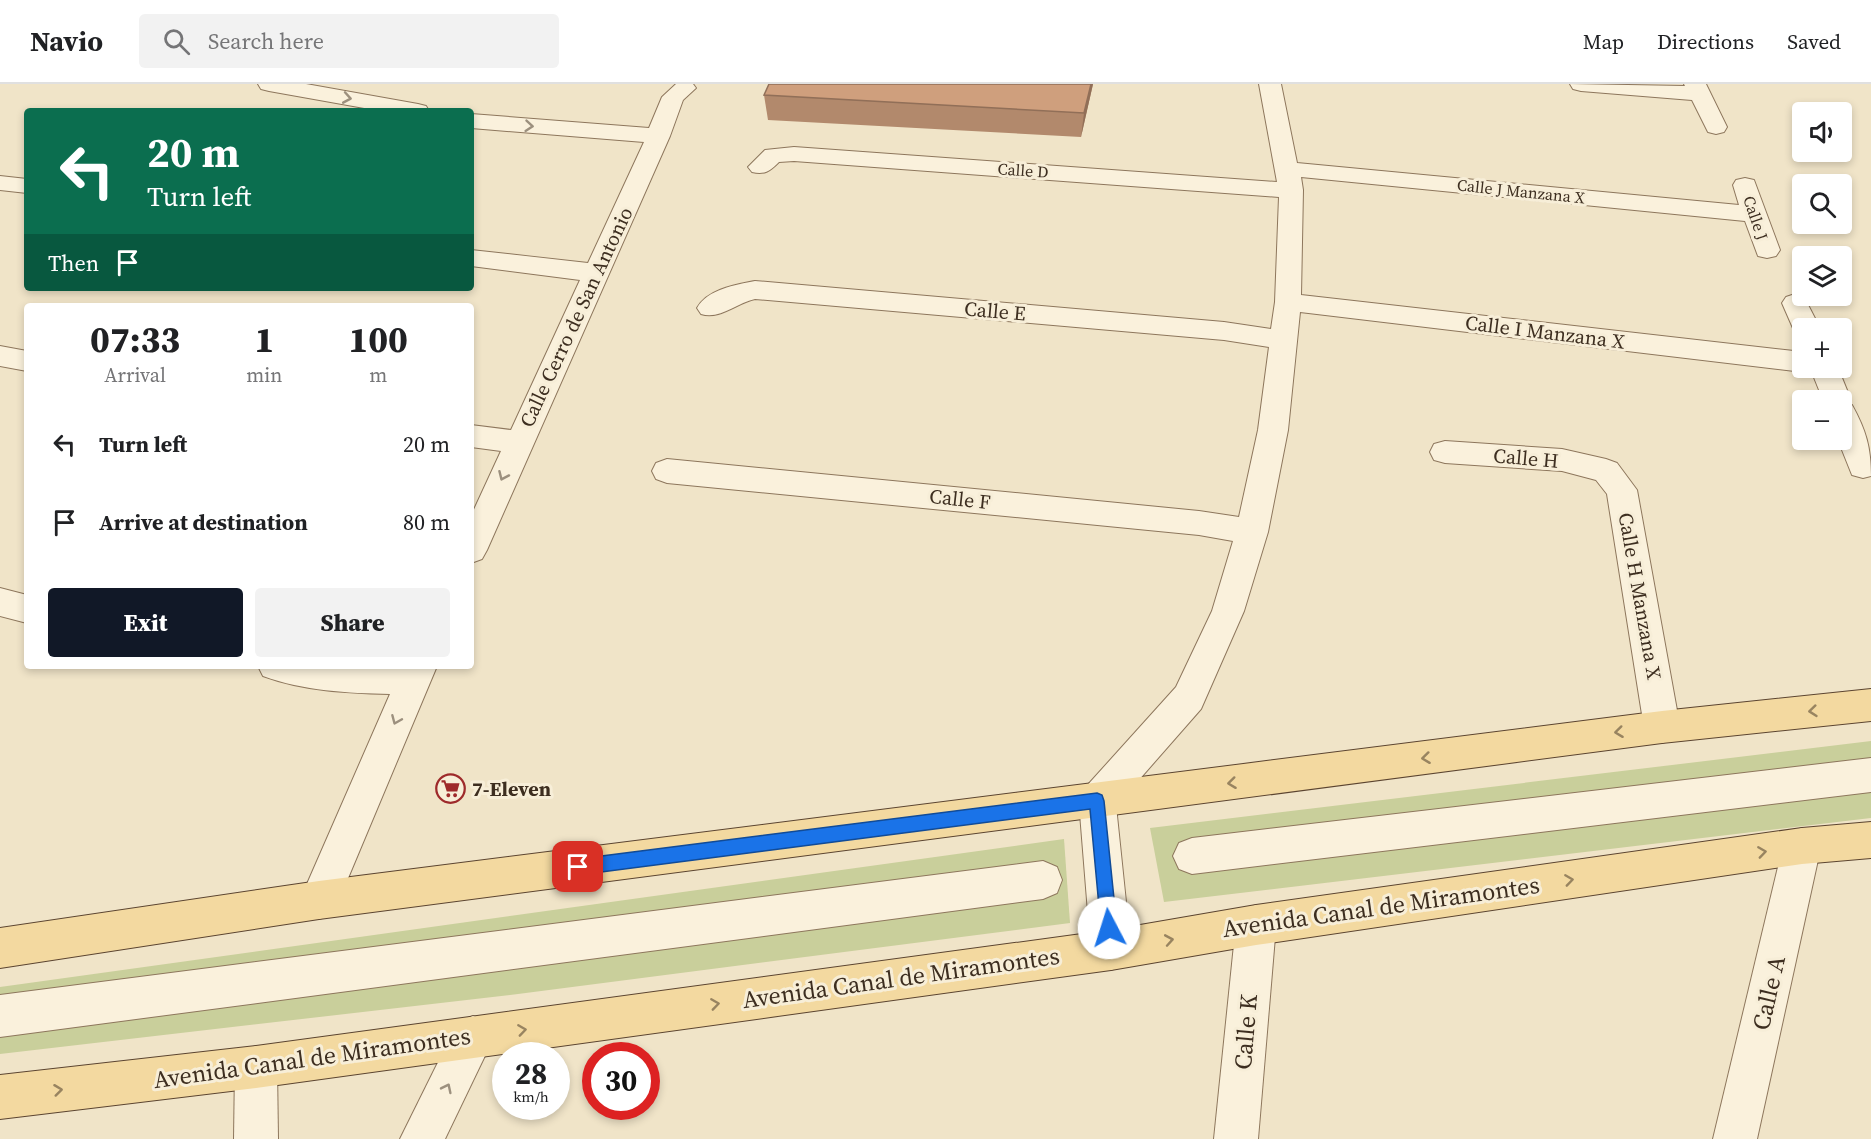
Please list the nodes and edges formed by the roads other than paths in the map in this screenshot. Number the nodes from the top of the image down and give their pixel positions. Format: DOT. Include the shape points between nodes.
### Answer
graph roads {
  1 [pos="269,84"];
  2 [pos="1270,84"];
  3 [pos="1581,84"];
  4 [pos="685,88"];
  5 [pos="1697,89"];
  6 [pos="401,108"];
  7 [pos="474,121"];
  8 [pos="1716,127"];
  9 [pos="658,136"];
  10 [pos="760,167"];
  11 [pos="1289,179"];
  12 [pos="0,183"];
  13 [pos="1745,185"];
  14 [pos="24,186"];
  15 [pos="1755,214"];
  16 [pos="1767,250"];
  17 [pos="474,258"];
  18 [pos="596,273"];
  19 [pos="1288,302"];
  20 [pos="710,308"];
  21 [pos="1284,340"];
  22 [pos="0,356"];
  23 [pos="24,361"];
  24 [pos="1792,361"];
  25 [pos="474,436"];
  26 [pos="1852,439"];
  27 [pos="519,441"];
  28 [pos="1445,452"];
  29 [pos="1863,467"];
  30 [pos="667,471"];
  31 [pos="1606,471"];
  32 [pos="1252,532"];
  33 [pos="474,543"];
  34 [pos="0,602"];
  35 [pos="24,608"];
  36 [pos="290,669"];
  37 [pos="417,673"];
  38 [pos="1871,705"];
  39 [pos="1662,727"];
  40 [pos="1871,775"];
  41 [pos="1097,801"];
  42 [pos="1871,840"];
  43 [pos="1802,846"];
  44 [pos="1192,856"];
  45 [pos="1043,880"];
  46 [pos="319,900"];
  47 [pos="1256,925"];
  48 [pos="0,948"];
  49 [pos="1111,950"];
  50 [pos="0,1016"];
  51 [pos="473,1037"];
  52 [pos="256,1067"];
  53 [pos="0,1097"];
  54 [pos="256,1139"];
  55 [pos="422,1139"];
  56 [pos="1236,1139"];
  57 [pos="1735,1139"];
  1 -- 6 [label="street, one-way"];
  2 -- 11 [label="street"];
  3 -- 5 [label="street"];
  4 -- 9 [label="street, Calle Cerro de San Antonio" via="673,97"];
  5 -- 8 [label="street"];
  7 -- 9 [label="street, one-way"];
  9 -- 18 [label="street, Calle Cerro de San Antonio"];
  10 -- 11 [label="street, Calle D" via="773,155 794,154"];
  11 -- 15 [label="street, Calle J Manzana X"];
  11 -- 19 [label="street"];
  12 -- 14 [label="street"];
  13 -- 15 [label="street, Calle J"];
  15 -- 16 [label="street, Calle J"];
  17 -- 18 [label="street"];
  18 -- 27 [label="street, Calle Cerro de San Antonio"];
  19 -- 21 [label="street"];
  19 -- 24 [label="street, Calle I Manzana X"];
  20 -- 21 [label="street, Calle E" via="734,294 756,290 1224,331"];
  21 -- 32 [label="street" via="1273,430"];
  22 -- 23 [label="street"];
  25 -- 27 [label="street"];
  26 -- 29 [label="street"];
  27 -- 33 [label="street, Calle Cerro de San Antonio, one-way"];
  28 -- 31 [label="street, Calle H" via="1562,460"];
  30 -- 32 [label="street, Calle F" via="1199,523"];
  31 -- 39 [label="street, Calle H Manzana X" via="1622,490"];
  32 -- 41 [label="street" via="1228,611 1189,698"];
  34 -- 35 [label="street"];
  36 -- 37 [label="street" via="331,677"];
  37 -- 46 [label="street, one-way"];
  38 -- 39 [label="main road, one-way"];
  39 -- 41 [label="main road, one-way"];
  40 -- 44 [label="street"];
  41 -- 46 [label="main road"];
  41 -- 49 [label="street"];
  42 -- 43 [label="main road, Avenida Canal de Miramontes"];
  47 -- 43 [label="main road, Avenida Canal de Miramontes, one-way"];
  43 -- 57 [label="street, Calle A"];
  45 -- 50 [label="street"];
  46 -- 48 [label="main road"];
  49 -- 47 [label="main road, Avenida Canal de Miramontes, one-way"];
  47 -- 56 [label="street, Calle K"];
  51 -- 49 [label="main road, Avenida Canal de Miramontes, one-way"];
  51 -- 52 [label="main road, Avenida Canal de Miramontes"];
  55 -- 51 [label="street, one-way"];
  53 -- 52 [label="main road, Avenida Canal de Miramontes, one-way"];
  52 -- 54 [label="street"];
}
